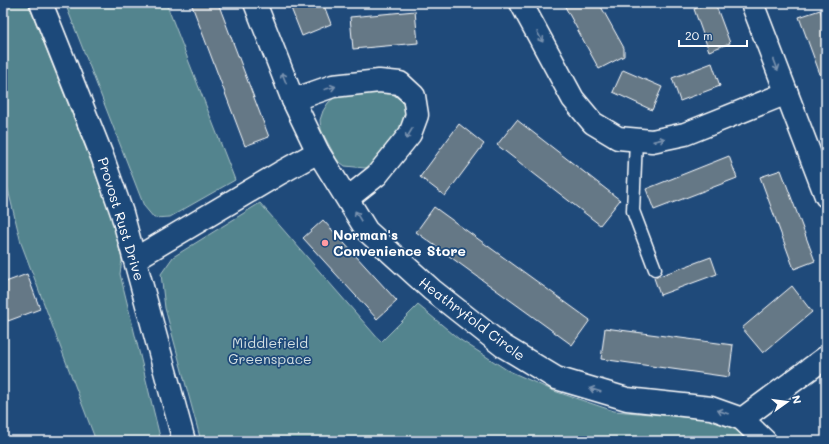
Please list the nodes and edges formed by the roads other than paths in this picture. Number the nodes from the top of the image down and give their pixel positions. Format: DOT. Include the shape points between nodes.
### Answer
graph roads {
  1 [pos="41,3"];
  2 [pos="255,3"];
  3 [pos="521,3"];
  4 [pos="752,3"];
  5 [pos="787,93"];
  6 [pos="293,100"];
  7 [pos="636,140"];
  8 [pos="318,152"];
  9 [pos="826,196"];
  10 [pos="348,198"];
  11 [pos="135,259"];
  12 [pos="655,269"];
  13 [pos="826,357"];
  14 [pos="742,419"];
  15 [pos="184,441"];
  16 [pos="765,441"];
  1 -- 11 [label="street, Provost Rust Drive" via="102,156"];
  6 -- 2 [label="street, Heathryfold Circle, one-way"];
  3 -- 7 [label="street, one-way" via="573,99 593,123 618,138"];
  4 -- 5 [label="street, one-way"];
  7 -- 5 [label="street, one-way" via="652,141 685,134"];
  5 -- 9 [label="street"];
  6 -- 8 [label="street, Heathryfold Circle"];
  6 -- 10 [label="street, one-way" via="333,86 379,81 400,83 414,96 417,115 410,134 377,175"];
  7 -- 12 [label="lane" via="633,211"];
  8 -- 10 [label="street, Heathryfold Circle"];
  8 -- 11 [label="street"];
  14 -- 10 [label="street, Heathryfold Circle, one-way" via="710,408 627,399 556,378 503,346 432,290 367,231"];
  11 -- 15 [label="street, Provost Rust Drive"];
  13 -- 14 [label="street"];
  14 -- 16 [label="street, Heathryfold Circle"];
}
